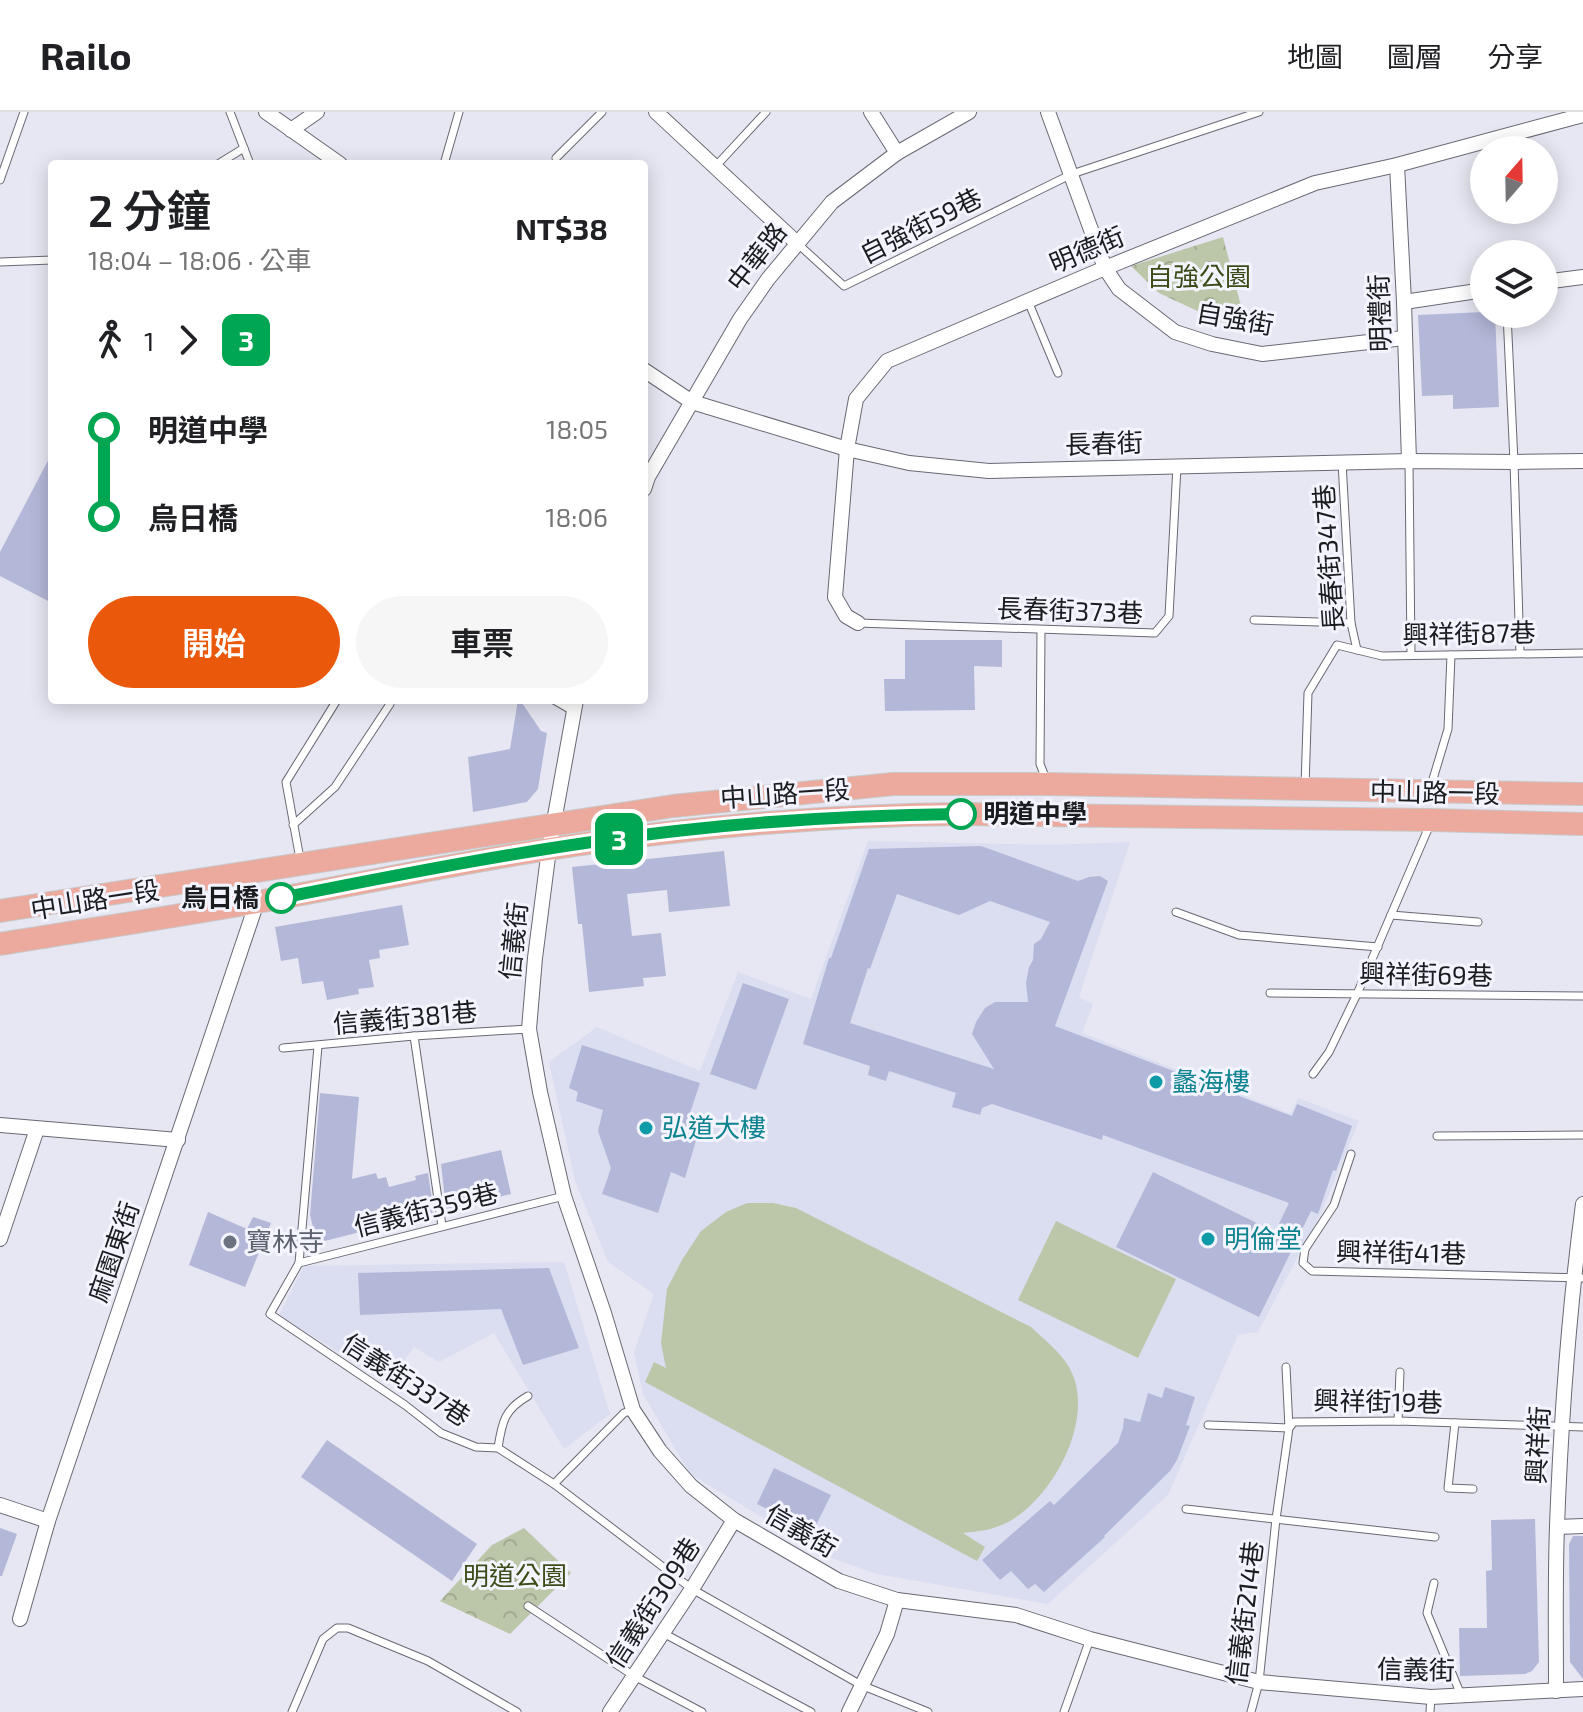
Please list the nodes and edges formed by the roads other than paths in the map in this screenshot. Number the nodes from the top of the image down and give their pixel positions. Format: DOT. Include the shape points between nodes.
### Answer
graph roads {
  1 [pos="24,112"];
  2 [pos="230,112"];
  3 [pos="266,112"];
  4 [pos="317,112"];
  5 [pos="459,112"];
  6 [pos="602,112"];
  7 [pos="656,112"];
  8 [pos="766,112"];
  9 [pos="871,112"];
  10 [pos="969,112"];
  11 [pos="1048,112"];
  12 [pos="1259,112"];
  13 [pos="1583,115"];
  14 [pos="291,130"];
  15 [pos="244,148"];
  16 [pos="897,153"];
  17 [pos="556,158"];
  18 [pos="224,160"];
  19 [pos="248,160"];
  20 [pos="334,160"];
  21 [pos="445,160"];
  22 [pos="1397,165"];
  23 [pos="715,167"];
  24 [pos="1072,174"];
  25 [pos="0,180"];
  26 [pos="797,243"];
  27 [pos="48,260"];
  28 [pos="0,262"];
  29 [pos="1105,268"];
  30 [pos="1583,277"];
  31 [pos="1558,280"];
  32 [pos="1470,292"];
  33 [pos="1028,300"];
  34 [pos="1404,302"];
  35 [pos="1508,328"];
  36 [pos="1404,338"];
  37 [pos="648,373"];
  38 [pos="1058,373"];
  39 [pos="692,402"];
  40 [pos="847,449"];
  41 [pos="1409,461"];
  42 [pos="1583,461"];
  43 [pos="1342,462"];
  44 [pos="1514,462"];
  45 [pos="1177,466"];
  46 [pos="648,477"];
  47 [pos="1254,620"];
  48 [pos="858,623"];
  49 [pos="1351,623"];
  50 [pos="1041,630"];
  51 [pos="1357,650"];
  52 [pos="1520,653"];
  53 [pos="1583,653"];
  54 [pos="1411,655"];
  55 [pos="1451,655"];
  56 [pos="335,704"];
  57 [pos="390,704"];
  58 [pos="574,706"];
  59 [pos="1048,784"];
  60 [pos="1305,789"];
  61 [pos="1429,791"];
  62 [pos="1583,794"];
  63 [pos="1432,820"];
  64 [pos="1583,824"];
  65 [pos="293,825"];
  66 [pos="554,825"];
  67 [pos="549,849"];
  68 [pos="301,866"];
  69 [pos="257,902"];
  70 [pos="0,911"];
  71 [pos="1176,912"];
  72 [pos="1391,915"];
  73 [pos="1478,922"];
  74 [pos="0,944"];
  75 [pos="1378,947"];
  76 [pos="1270,993"];
  77 [pos="1357,994"];
  78 [pos="1583,996"];
  79 [pos="529,1029"];
  80 [pos="414,1036"];
  81 [pos="318,1046"];
  82 [pos="283,1048"];
  83 [pos="1313,1074"];
  84 [pos="0,1125"];
  85 [pos="37,1129"];
  86 [pos="1583,1135"];
  87 [pos="1437,1136"];
  88 [pos="178,1140"];
  89 [pos="1351,1154"];
  90 [pos="564,1196"];
  91 [pos="1583,1204"];
  92 [pos="442,1226"];
  93 [pos="0,1239"];
  94 [pos="299,1263"];
  95 [pos="1578,1278"];
  96 [pos="1286,1367"];
  97 [pos="1400,1372"];
  98 [pos="528,1396"];
  99 [pos="633,1410"];
  100 [pos="1398,1421"];
  101 [pos="1455,1423"];
  102 [pos="1208,1425"];
  103 [pos="1562,1427"];
  104 [pos="1583,1427"];
  105 [pos="1289,1428"];
  106 [pos="498,1448"];
  107 [pos="554,1484"];
  108 [pos="1473,1489"];
  109 [pos="0,1505"];
  110 [pos="1186,1509"];
  111 [pos="1276,1519"];
  112 [pos="734,1520"];
  113 [pos="48,1521"];
  114 [pos="1583,1526"];
  115 [pos="1557,1527"];
  116 [pos="1435,1537"];
  117 [pos="1434,1583"];
  118 [pos="692,1589"];
  119 [pos="897,1600"];
  120 [pos="528,1606"];
  121 [pos="20,1619"];
  122 [pos="663,1633"];
  123 [pos="1090,1639"];
  124 [pos="634,1676"];
  125 [pos="1259,1682"];
  126 [pos="861,1685"];
  127 [pos="1583,1689"];
  128 [pos="1556,1691"];
  129 [pos="1461,1695"];
  130 [pos="1430,1704"];
  131 [pos="292,1712"];
  132 [pos="517,1712"];
  133 [pos="610,1712"];
  134 [pos="702,1712"];
  135 [pos="811,1712"];
  136 [pos="849,1712"];
  137 [pos="928,1712"];
  138 [pos="1064,1712"];
  139 [pos="1251,1712"];
  1 -- 25 [label="lane"];
  2 -- 15 [label="lane"];
  3 -- 14 [label="street"];
  4 -- 14 [label="street"];
  5 -- 21 [label="lane"];
  6 -- 17 [label="lane"];
  7 -- 23 [label="street"];
  8 -- 23 [label="lane"];
  9 -- 16 [label="street"];
  10 -- 16 [label="street, 中華路"];
  11 -- 24 [label="street, 自強街"];
  12 -- 24 [label="lane"];
  13 -- 22 [label="street, 明德街"];
  14 -- 20 [label="street"];
  15 -- 18 [label="lane"];
  15 -- 19 [label="lane"];
  16 -- 26 [label="street, 中華路" via="832,202"];
  22 -- 29 [label="street, 明德街" via="1315,183"];
  22 -- 34 [label="street, 明禮街"];
  23 -- 26 [label="street"];
  24 -- 26 [label="lane, 自強街59巷" via="844,286"];
  24 -- 29 [label="street, 自強街"];
  26 -- 39 [label="street, 中華路" via="740,319"];
  27 -- 28 [label="lane"];
  29 -- 33 [label="street, 明德街"];
  29 -- 36 [label="street, 自強街" via="1119,289 1175,332 1212,344 1262,354"];
  30 -- 31 [label="street"];
  32 -- 34 [label="street"];
  33 -- 38 [label="lane"];
  33 -- 40 [label="street, 明德街" via="887,361 856,399"];
  34 -- 36 [label="street, 明禮街"];
  35 -- 44 [label="lane"];
  36 -- 41 [label="street, 明禮街"];
  37 -- 39 [label="street, 長春街"];
  39 -- 40 [label="street, 長春街"];
  39 -- 46 [label="street, 中華路"];
  40 -- 45 [label="street, 長春街" via="909,463 989,471"];
  40 -- 48 [label="street, 明德街" via="835,597 846,616"];
  41 -- 43 [label="street, 長春街"];
  41 -- 44 [label="street, 長春街"];
  41 -- 54 [label="lane"];
  42 -- 44 [label="street, 長春街"];
  43 -- 45 [label="street, 長春街"];
  43 -- 49 [label="lane, 長春街347巷"];
  44 -- 52 [label="lane"];
  45 -- 50 [label="lane, 長春街373巷" via="1169,616 1155,633"];
  47 -- 49 [label="lane"];
  48 -- 50 [label="lane, 長春街373巷"];
  49 -- 51 [label="lane, 長春街347巷"];
  50 -- 59 [label="lane" via="1040,764"];
  51 -- 54 [label="lane, 興祥街87巷"];
  51 -- 60 [label="lane" via="1337,645 1308,693"];
  52 -- 53 [label="lane, 興祥街87巷"];
  52 -- 55 [label="lane, 興祥街87巷"];
  54 -- 55 [label="lane, 興祥街87巷"];
  55 -- 61 [label="lane" via="1448,729"];
  56 -- 65 [label="lane" via="286,782"];
  57 -- 65 [label="lane" via="335,787"];
  58 -- 66 [label="street"];
  59 -- 60 [label="main road, 中山路一段"];
  59 -- 66 [label="main road, 中山路一段" via="893,784 673,806"];
  60 -- 61 [label="main road, 中山路一段"];
  61 -- 62 [label="main road, 中山路一段"];
  63 -- 64 [label="main road, 中山路一段"];
  63 -- 67 [label="main road, 中山路一段" via="890,815 716,827"];
  63 -- 72 [label="lane"];
  65 -- 68 [label="lane"];
  66 -- 67 [label="street, 信義街"];
  66 -- 68 [label="main road, 中山路一段"];
  67 -- 69 [label="main road, 中山路一段"];
  67 -- 79 [label="street, 信義街"];
  68 -- 70 [label="main road, 中山路一段"];
  69 -- 74 [label="main road, 中山路一段"];
  69 -- 88 [label="street, 麻園東街"];
  71 -- 75 [label="lane" via="1239,935"];
  72 -- 73 [label="lane"];
  72 -- 75 [label="lane"];
  75 -- 77 [label="lane"];
  76 -- 77 [label="lane, 興祥街69巷"];
  77 -- 78 [label="lane, 興祥街69巷"];
  77 -- 83 [label="lane"];
  79 -- 80 [label="lane, 信義街381巷"];
  79 -- 90 [label="street, 信義街"];
  80 -- 81 [label="lane, 信義街381巷"];
  80 -- 92 [label="lane"];
  81 -- 82 [label="lane, 信義街381巷"];
  81 -- 94 [label="lane"];
  84 -- 85 [label="street"];
  85 -- 88 [label="street"];
  85 -- 93 [label="street"];
  86 -- 87 [label="lane"];
  88 -- 113 [label="street, 麻園東街"];
  89 -- 95 [label="lane, 興祥街41巷" via="1334,1205 1305,1249 1303,1263 1312,1271"];
  90 -- 92 [label="lane, 信義街359巷"];
  90 -- 99 [label="street, 信義街"];
  91 -- 95 [label="street, 興祥街"];
  92 -- 94 [label="lane, 信義街359巷"];
  94 -- 106 [label="lane, 信義街337巷" via="270,1314 441,1433 476,1447"];
  95 -- 103 [label="street, 興祥街"];
  96 -- 105 [label="lane"];
  97 -- 100 [label="lane"];
  98 -- 106 [label="lane" via="512,1405"];
  99 -- 107 [label="lane"];
  99 -- 112 [label="street, 信義街" via="691,1486"];
  100 -- 101 [label="lane, 興祥街19巷"];
  100 -- 105 [label="lane, 興祥街19巷" via="1306,1421"];
  101 -- 103 [label="lane, 興祥街19巷"];
  101 -- 108 [label="lane" via="1448,1488"];
  102 -- 105 [label="lane"];
  103 -- 104 [label="lane, 興祥街19巷"];
  103 -- 115 [label="street, 興祥街"];
  105 -- 111 [label="lane, 興祥街19巷"];
  106 -- 107 [label="lane, 信義街337巷"];
  107 -- 118 [label="lane, 信義街337巷"];
  109 -- 113 [label="street"];
  110 -- 111 [label="lane"];
  111 -- 116 [label="lane"];
  111 -- 125 [label="lane, 信義街214巷"];
  112 -- 118 [label="street, 信義街309巷"];
  112 -- 119 [label="street, 信義街" via="839,1581"];
  113 -- 121 [label="street, 麻園東街"];
  114 -- 115 [label="street"];
  115 -- 128 [label="street, 興祥街"];
  117 -- 129 [label="lane" via="1427,1613"];
  118 -- 122 [label="street, 信義街309巷"];
  118 -- 126 [label="lane, 信義街337巷"];
  119 -- 123 [label="street, 信義街" via="1016,1615"];
  119 -- 126 [label="street" via="887,1634"];
  120 -- 124 [label="lane"];
  122 -- 124 [label="street, 信義街309巷"];
  122 -- 135 [label="lane"];
  123 -- 125 [label="street, 信義街"];
  123 -- 138 [label="lane"];
  124 -- 133 [label="street, 信義街309巷"];
  124 -- 134 [label="lane"];
  125 -- 130 [label="street, 信義街"];
  125 -- 139 [label="lane, 信義街214巷"];
  126 -- 136 [label="street"];
  126 -- 137 [label="lane, 信義街337巷"];
  127 -- 128 [label="street, 信義街"];
  128 -- 129 [label="street, 信義街"];
  129 -- 130 [label="street, 信義街"];
  131 -- 132 [label="lane" via="323,1639 337,1628 428,1661"];
}
